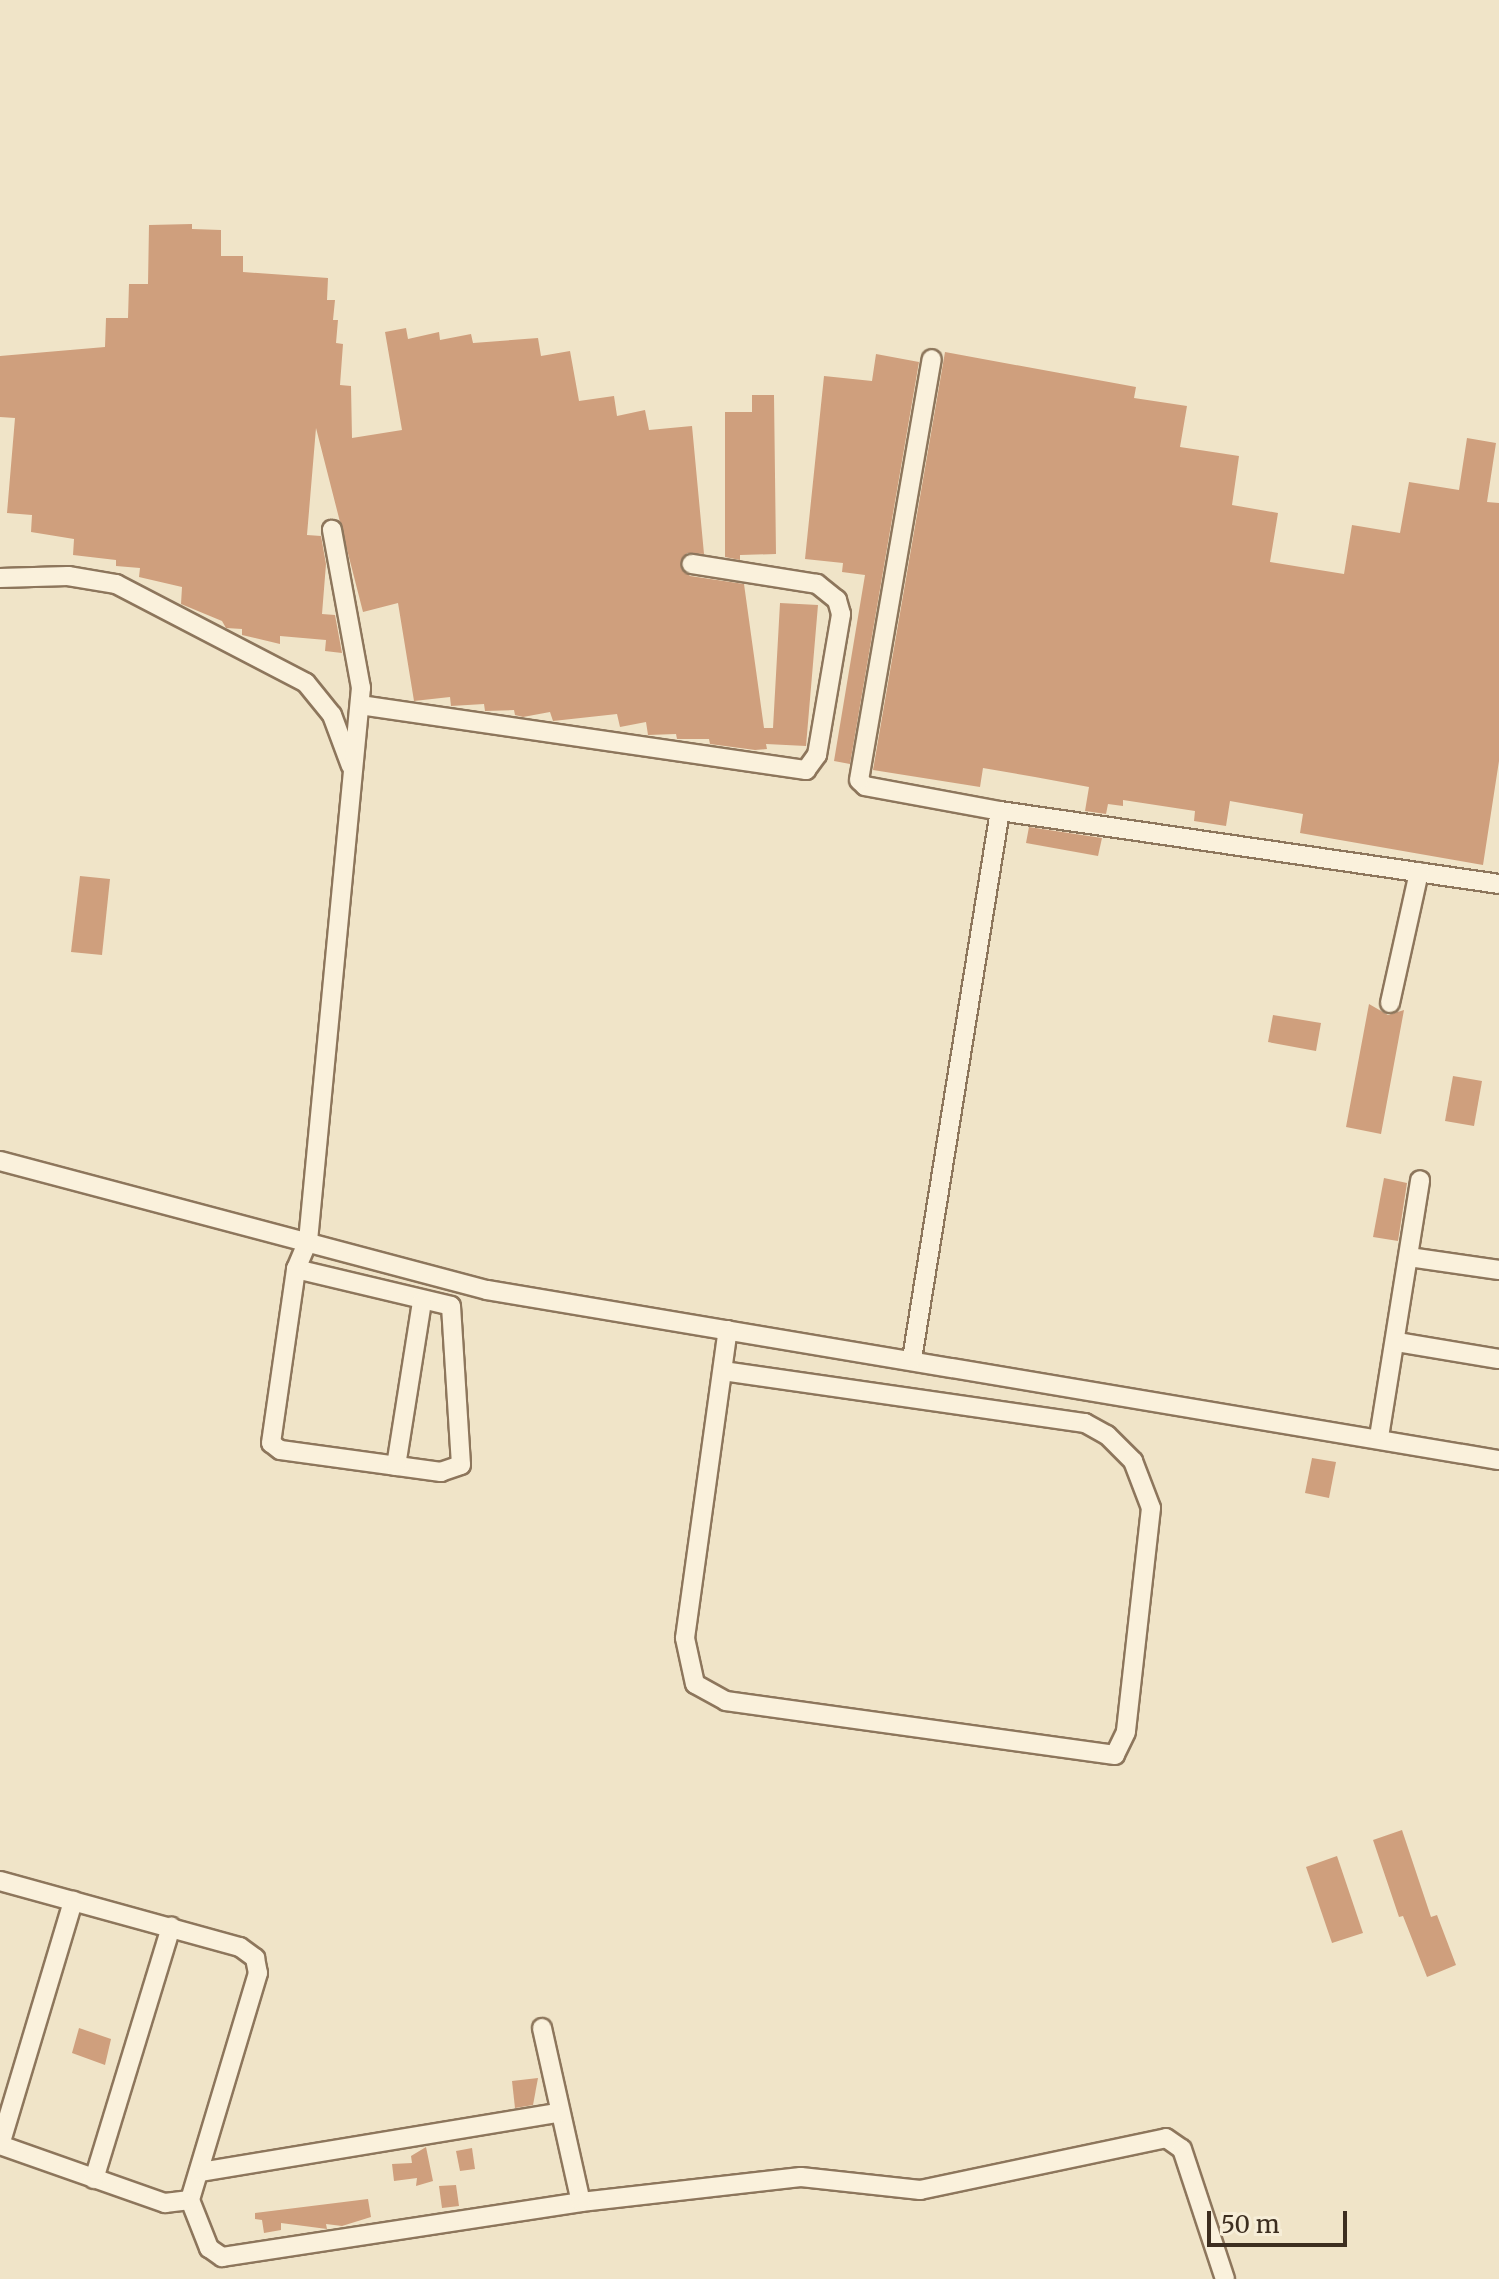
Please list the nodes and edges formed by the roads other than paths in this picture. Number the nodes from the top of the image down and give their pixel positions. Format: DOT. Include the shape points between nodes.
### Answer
graph roads {
  1 [pos="932,359"];
  2 [pos="332,530"];
  3 [pos="692,564"];
  4 [pos="0,578"];
  5 [pos="360,705"];
  6 [pos="354,773"];
  7 [pos="1000,811"];
  8 [pos="1419,872"];
  9 [pos="1499,884"];
  10 [pos="1390,1003"];
  11 [pos="0,1161"];
  12 [pos="1420,1180"];
  13 [pos="308,1241"];
  14 [pos="1409,1257"];
  15 [pos="296,1269"];
  16 [pos="1499,1270"];
  17 [pos="422,1301"];
  18 [pos="728,1330"];
  19 [pos="1397,1342"];
  20 [pos="912,1359"];
  21 [pos="1499,1359"];
  22 [pos="723,1371"];
  23 [pos="1379,1437"];
  24 [pos="1499,1460"];
  25 [pos="396,1466"];
  26 [pos="0,1881"];
  27 [pos="73,1901"];
  28 [pos="171,1927"];
  29 [pos="542,2028"];
  30 [pos="559,2113"];
  31 [pos="0,2145"];
  32 [pos="201,2172"];
  33 [pos="94,2179"];
  34 [pos="190,2200"];
  35 [pos="581,2202"];
  36 [pos="1225,2279"];
  1 -- 7 [label="street" via="859,780 862,786"];
  2 -- 5 [label="street" via="359,672"];
  3 -- 5 [label="street" via="817,584 837,600 841,614 817,755 806,770"];
  4 -- 6 [label="street" via="68,576 116,584 306,683 332,715"];
  5 -- 6 [label="street"];
  6 -- 13 [label="street"];
  7 -- 8 [label="street"];
  7 -- 20 [label="street"];
  8 -- 9 [label="street"];
  8 -- 10 [label="street"];
  11 -- 13 [label="street"];
  12 -- 14 [label="street"];
  13 -- 15 [label="street"];
  13 -- 18 [label="street" via="487,1290"];
  14 -- 16 [label="street"];
  14 -- 19 [label="street"];
  15 -- 17 [label="street"];
  15 -- 25 [label="street" via="272,1446"];
  17 -- 25 [label="street"];
  17 -- 25 [label="street" via="447,1304 454,1312 463,1461 449,1472"];
  18 -- 20 [label="street"];
  18 -- 22 [label="street"];
  19 -- 21 [label="street"];
  19 -- 23 [label="street"];
  20 -- 23 [label="street"];
  22 -- 22 [label="street" via="685,1638 686,1663 695,1684 726,1701 1115,1755 1126,1732 1151,1508 1133,1461 1107,1435 1085,1423"];
  23 -- 24 [label="street"];
  26 -- 27 [label="street"];
  27 -- 28 [label="street"];
  27 -- 31 [label="street"];
  28 -- 32 [label="street" via="240,1947 258,1965"];
  28 -- 33 [label="street"];
  29 -- 30 [label="street"];
  30 -- 32 [label="street"];
  30 -- 35 [label="street"];
  31 -- 33 [label="street"];
  32 -- 34 [label="street"];
  33 -- 34 [label="street" via="173,2205"];
  34 -- 35 [label="street" via="209,2248 222,2257"];
  35 -- 36 [label="street" via="811,2176 855,2187 920,2190 1166,2138 1182,2149"];
}
